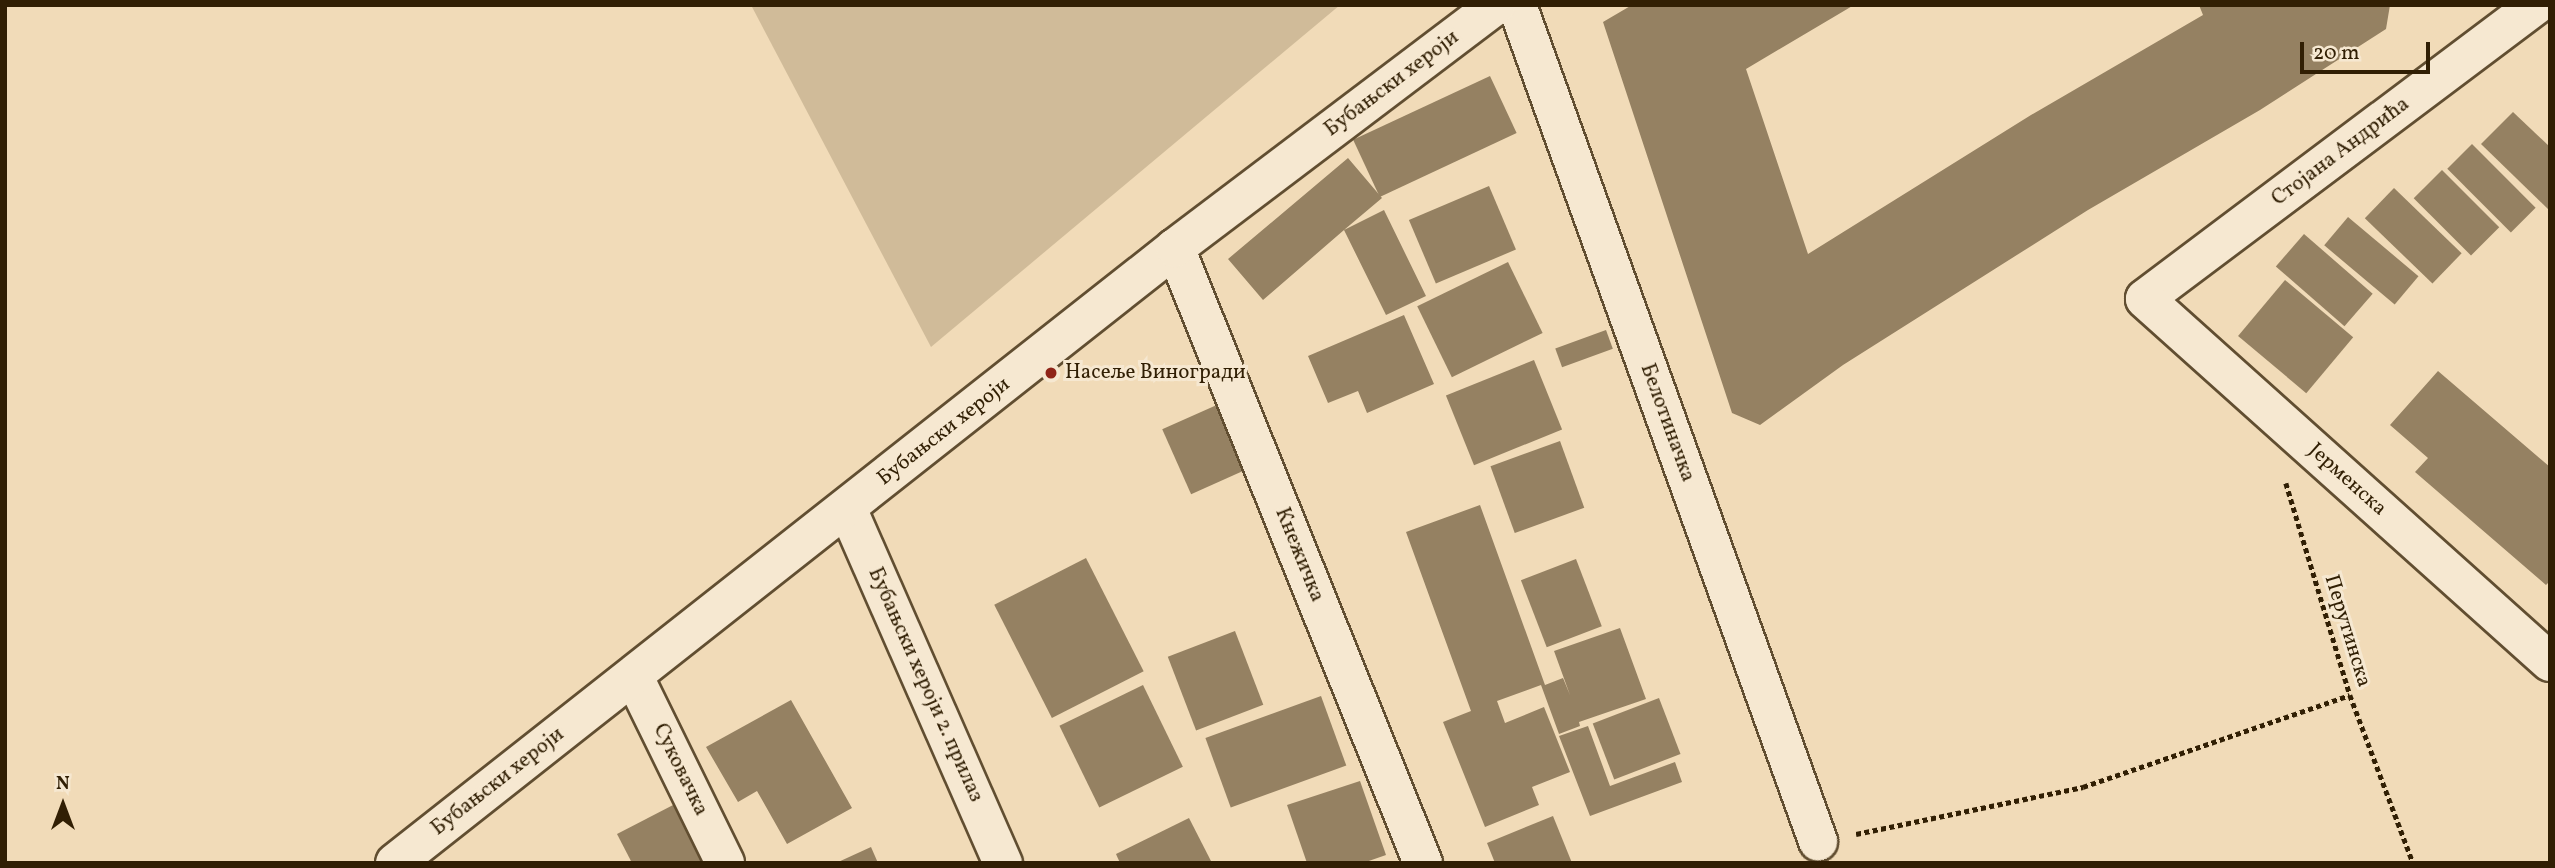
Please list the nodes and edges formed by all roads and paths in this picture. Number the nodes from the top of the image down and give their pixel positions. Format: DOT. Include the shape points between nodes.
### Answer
graph roads {
  1 [pos="1496,5"];
  2 [pos="1517,5"];
  3 [pos="2536,5"];
  4 [pos="1175,248"];
  5 [pos="2145,299"];
  6 [pos="2283,471"];
  7 [pos="847,508"];
  8 [pos="2550,662"];
  9 [pos="635,677"];
  10 [pos="2350,695"];
  11 [pos="1818,841"];
  12 [pos="395,863"];
  13 [pos="725,863"];
  14 [pos="1003,863"];
  15 [pos="1423,863"];
  16 [pos="2413,863"];
  1 -- 4 [label="street, Бубањски хероји"];
  2 -- 11 [label="street, Белотиначка"];
  3 -- 5 [label="street, Стојана Андрића"];
  4 -- 7 [label="street, Бубањски хероји"];
  4 -- 15 [label="street, Кнежичка"];
  5 -- 8 [label="street, Јерменска"];
  6 -- 10 [label="path, Перутинска"];
  7 -- 9 [label="street, Бубањски хероји"];
  7 -- 14 [label="street, Бубањски хероји 2. прилаз"];
  9 -- 12 [label="street, Бубањски хероји"];
  9 -- 13 [label="street, Суковачка"];
  10 -- 11 [label="path" via="2083,788"];
  10 -- 16 [label="path, Перутинска"];
}
